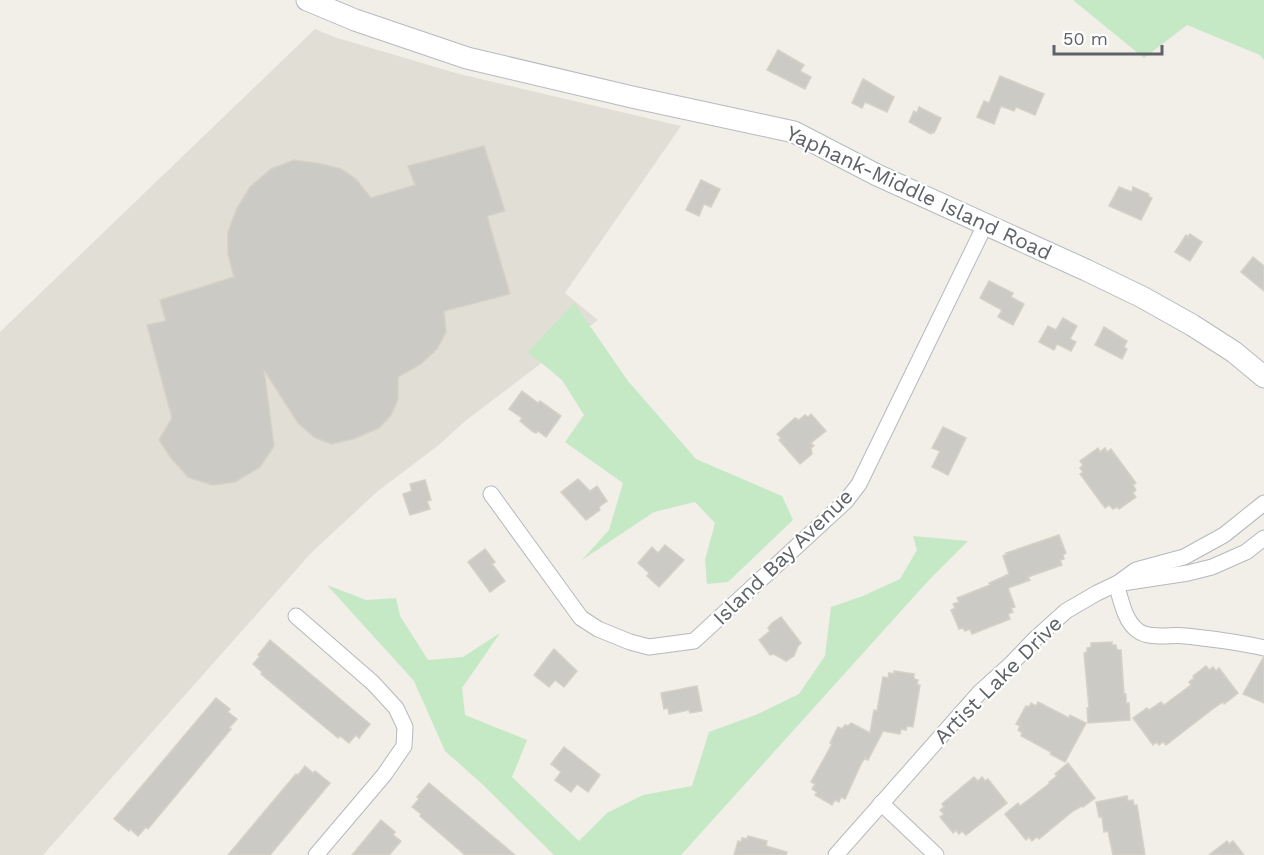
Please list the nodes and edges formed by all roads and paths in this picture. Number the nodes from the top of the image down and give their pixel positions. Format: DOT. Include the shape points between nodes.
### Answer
graph roads {
  1 [pos="307,0"];
  2 [pos="986,223"];
  3 [pos="1264,377"];
  4 [pos="491,494"];
  5 [pos="1264,503"];
  6 [pos="1264,538"];
  7 [pos="1116,584"];
  8 [pos="296,616"];
  9 [pos="1264,648"];
  10 [pos="880,804"];
  11 [pos="316,855"];
  12 [pos="836,855"];
  13 [pos="936,855"];
  1 -- 2 [label="main road, Yaphank-Middle Island Road" via="466,58 794,132 877,175"];
  2 -- 3 [label="main road, Yaphank-Middle Island Road" via="1182,319 1234,352"];
  2 -- 4 [label="street, Island Bay Avenue" via="853,493 694,641 650,647 619,638 581,618"];
  5 -- 7 [label="street" via="1224,536 1184,557 1136,570"];
  6 -- 7 [label="street, Artist Lake Drive" via="1246,552 1212,567"];
  7 -- 9 [label="street" via="1128,621 1138,632"];
  7 -- 10 [label="street, Artist Lake Drive" via="1066,611 1035,639 980,692"];
  8 -- 11 [label="street" via="373,683 396,708 405,728 404,746 384,776"];
  10 -- 12 [label="street, Artist Lake Drive"];
  10 -- 13 [label="street"];
}
